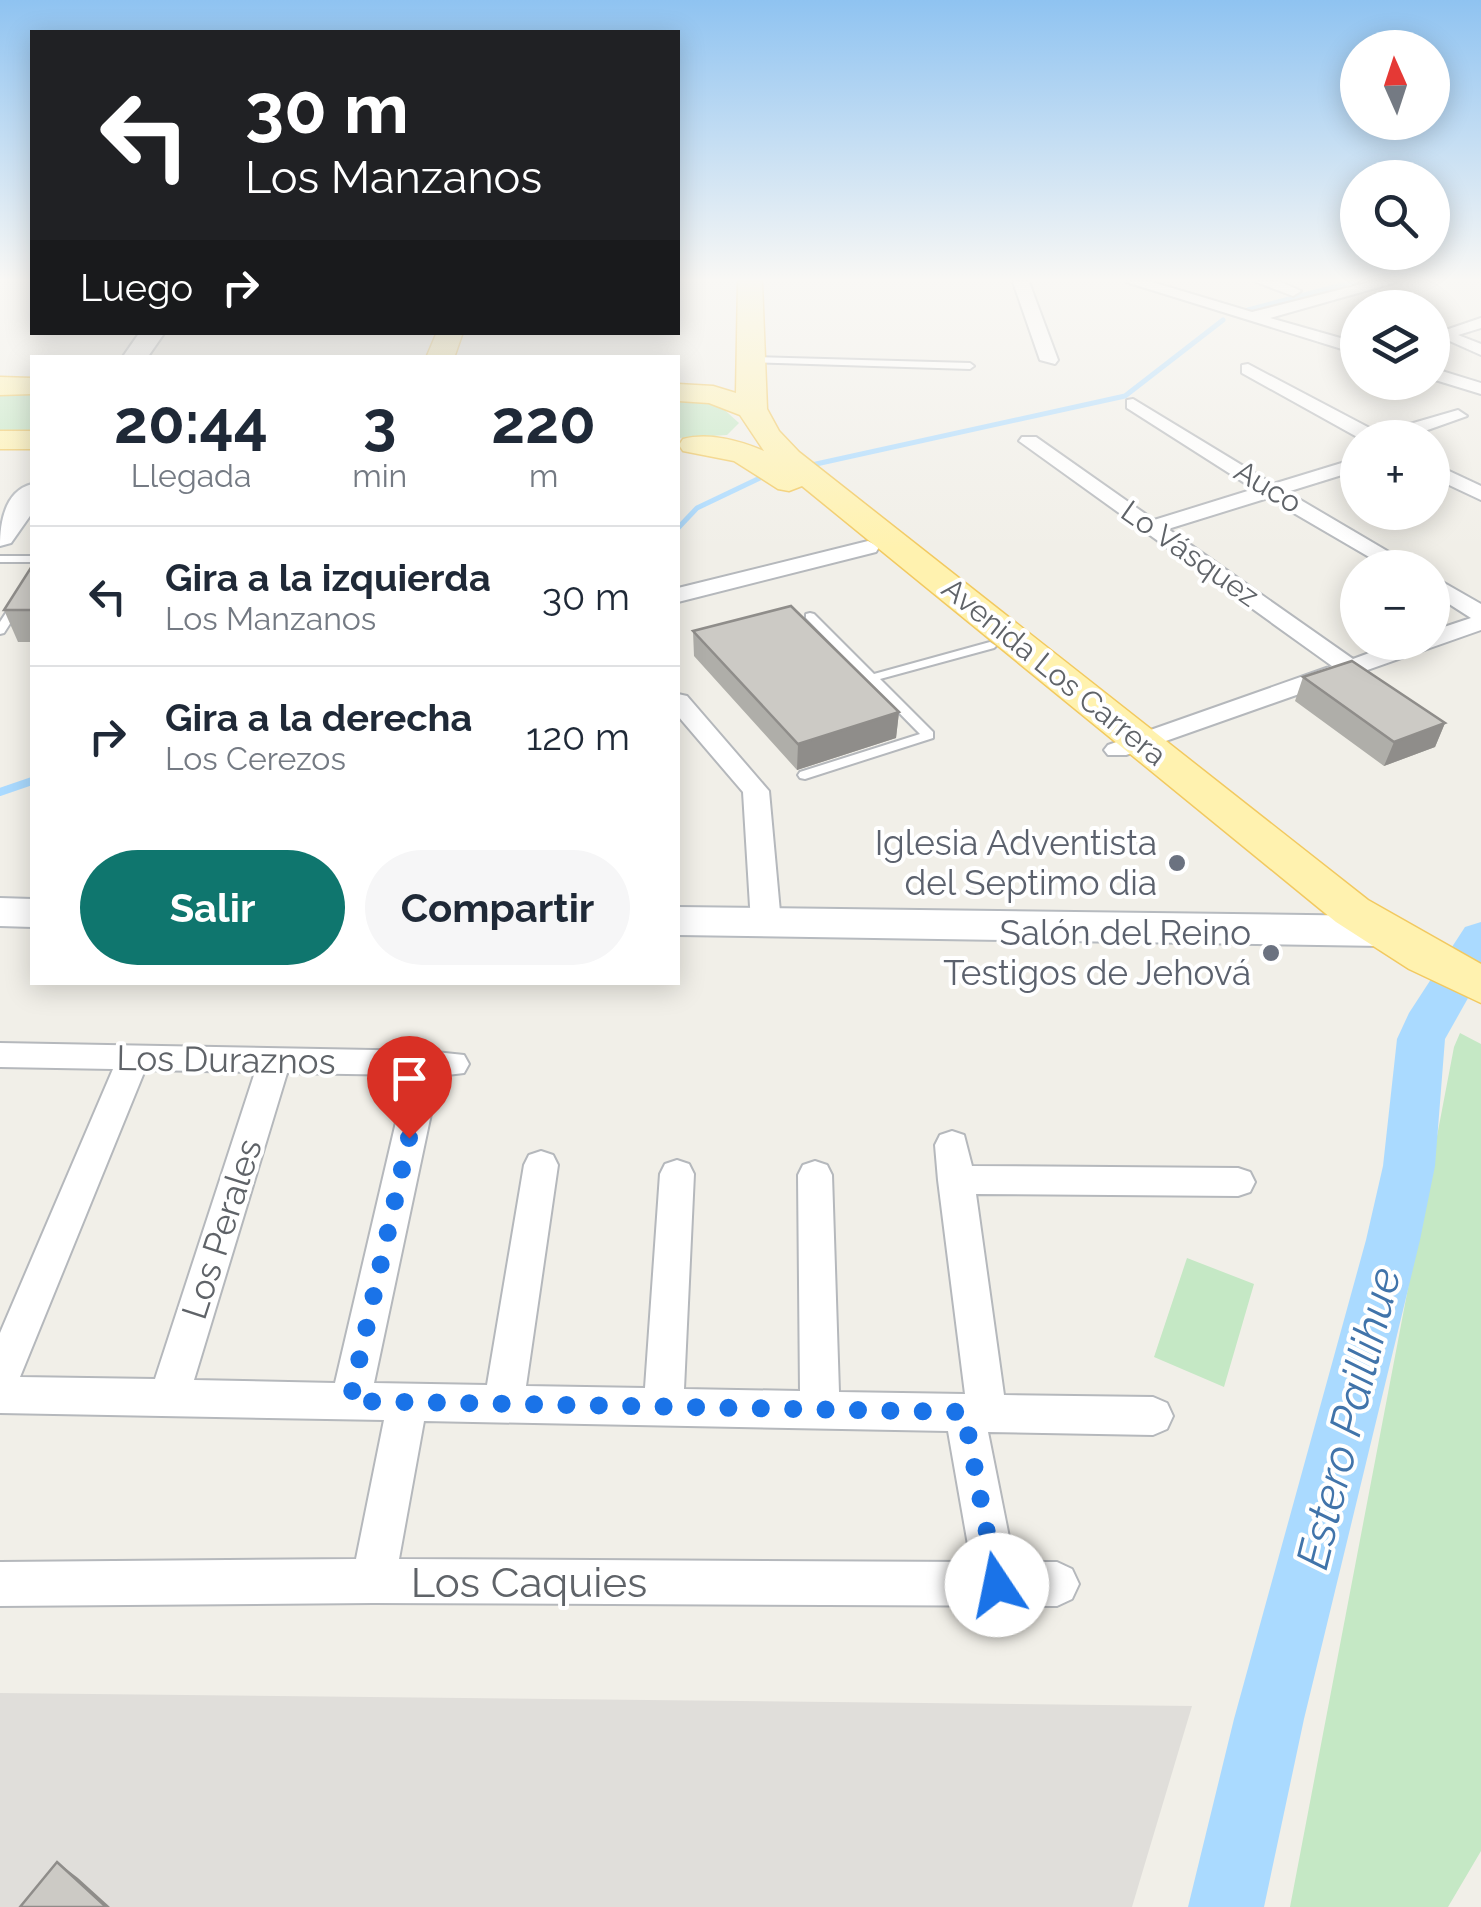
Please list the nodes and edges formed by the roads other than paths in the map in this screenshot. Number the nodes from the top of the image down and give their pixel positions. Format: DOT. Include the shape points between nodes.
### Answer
graph roads {
  1 [pos="750,371"];
  2 [pos="1253,371"];
  3 [pos="1450,379"];
  4 [pos="0,386"];
  5 [pos="30,386"];
  6 [pos="1481,389"];
  7 [pos="680,393"];
  8 [pos="1133,404"];
  9 [pos="755,415"];
  10 [pos="1458,416"];
  11 [pos="1342,420"];
  12 [pos="1444,420"];
  13 [pos="0,440"];
  14 [pos="30,440"];
  15 [pos="1028,442"];
  16 [pos="686,445"];
  17 [pos="1340,470"];
  18 [pos="1450,476"];
  19 [pos="1475,485"];
  20 [pos="1272,491"];
  21 [pos="30,496"];
  22 [pos="1152,527"];
  23 [pos="0,538"];
  24 [pos="868,547"];
  25 [pos="1374,550"];
  26 [pos="0,559"];
  27 [pos="30,559"];
  28 [pos="30,584"];
  29 [pos="680,594"];
  30 [pos="1450,594"];
  31 [pos="1481,614"];
  32 [pos="810,616"];
  33 [pos="1481,622"];
  34 [pos="0,632"];
  35 [pos="1450,633"];
  36 [pos="990,646"];
  37 [pos="1373,660"];
  38 [pos="1351,668"];
  39 [pos="872,678"];
  40 [pos="683,716"];
  41 [pos="1129,746"];
  42 [pos="804,775"];
  43 [pos="680,921"];
  44 [pos="766,922"];
  45 [pos="1360,931"];
  46 [pos="1420,969"];
  47 [pos="1481,984"];
  48 [pos="1481,1015"];
  49 [pos="0,1056"];
  50 [pos="134,1058"];
  51 [pos="275,1060"];
  52 [pos="541,1165"];
  53 [pos="677,1174"];
  54 [pos="815,1175"];
  55 [pos="1238,1182"];
  56 [pos="0,1378"];
  57 [pos="0,1395"];
  58 [pos="169,1398"];
  59 [pos="350,1401"];
  60 [pos="408,1402"];
  61 [pos="504,1404"];
  62 [pos="663,1407"];
  63 [pos="820,1410"];
  64 [pos="976,1412"];
  65 [pos="1153,1416"];
  66 [pos="373,1581"];
  67 [pos="0,1584"];
  68 [pos="1057,1584"];
  69 [pos="997,1585"];
  1 -- 9 [label="main road"];
  2 -- 11 [label="street"];
  3 -- 6 [label="street"];
  4 -- 5 [label="main road"];
  7 -- 9 [label="main road" via="713,395"];
  8 -- 20 [label="street, Auco"];
  9 -- 16 [label="main road" via="731,436"];
  9 -- 41 [label="main road, Avenida Los Carrera" via="788,459"];
  10 -- 12 [label="street"];
  13 -- 14 [label="main road"];
  15 -- 22 [label="street, Lo Vásquez"];
  16 -- 24 [label="main road, Avenida Los Carrera" via="736,448 760,458"];
  17 -- 20 [label="street"];
  18 -- 19 [label="street"];
  20 -- 22 [label="street"];
  20 -- 25 [label="street, Auco"];
  21 -- 23 [label="street"];
  22 -- 38 [label="street, Lo Vásquez"];
  24 -- 29 [label="street"];
  24 -- 36 [label="main road, Avenida Los Carrera"];
  26 -- 27 [label="lane"];
  28 -- 34 [label="lane"];
  30 -- 31 [label="street"];
  32 -- 39 [label="lane"];
  33 -- 35 [label="street"];
  36 -- 39 [label="lane"];
  36 -- 41 [label="main road, Avenida Los Carrera"];
  37 -- 38 [label="street"];
  38 -- 41 [label="street"];
  39 -- 42 [label="lane" via="928,734"];
  40 -- 44 [label="street" via="756,791"];
  41 -- 45 [label="main road, Avenida Los Carrera"];
  43 -- 44 [label="street"];
  44 -- 45 [label="street"];
  45 -- 46 [label="main road, Avenida Los Carrera"];
  46 -- 47 [label="main road, Avenida Los Carrera"];
  46 -- 48 [label="main road, Avenida Los Carrera"];
  49 -- 50 [label="street, Los Duraznos"];
  50 -- 51 [label="street, Los Duraznos"];
  50 -- 56 [label="street"];
  51 -- 58 [label="street, Los Perales"];
  51 -- 59 [label="street, Los Duraznos" via="440,1064"];
  52 -- 61 [label="street"];
  53 -- 62 [label="street"];
  54 -- 63 [label="street"];
  55 -- 64 [label="street" via="954,1163"];
  57 -- 58 [label="street"];
  58 -- 59 [label="street"];
  59 -- 60 [label="street"];
  60 -- 61 [label="street"];
  60 -- 66 [label="street"];
  61 -- 62 [label="street"];
  62 -- 63 [label="street"];
  63 -- 64 [label="street"];
  64 -- 65 [label="street"];
  64 -- 69 [label="street"];
  66 -- 67 [label="street, Los Caquies"];
  66 -- 69 [label="street, Los Caquies"];
  68 -- 69 [label="street, Los Caquies"];
}
